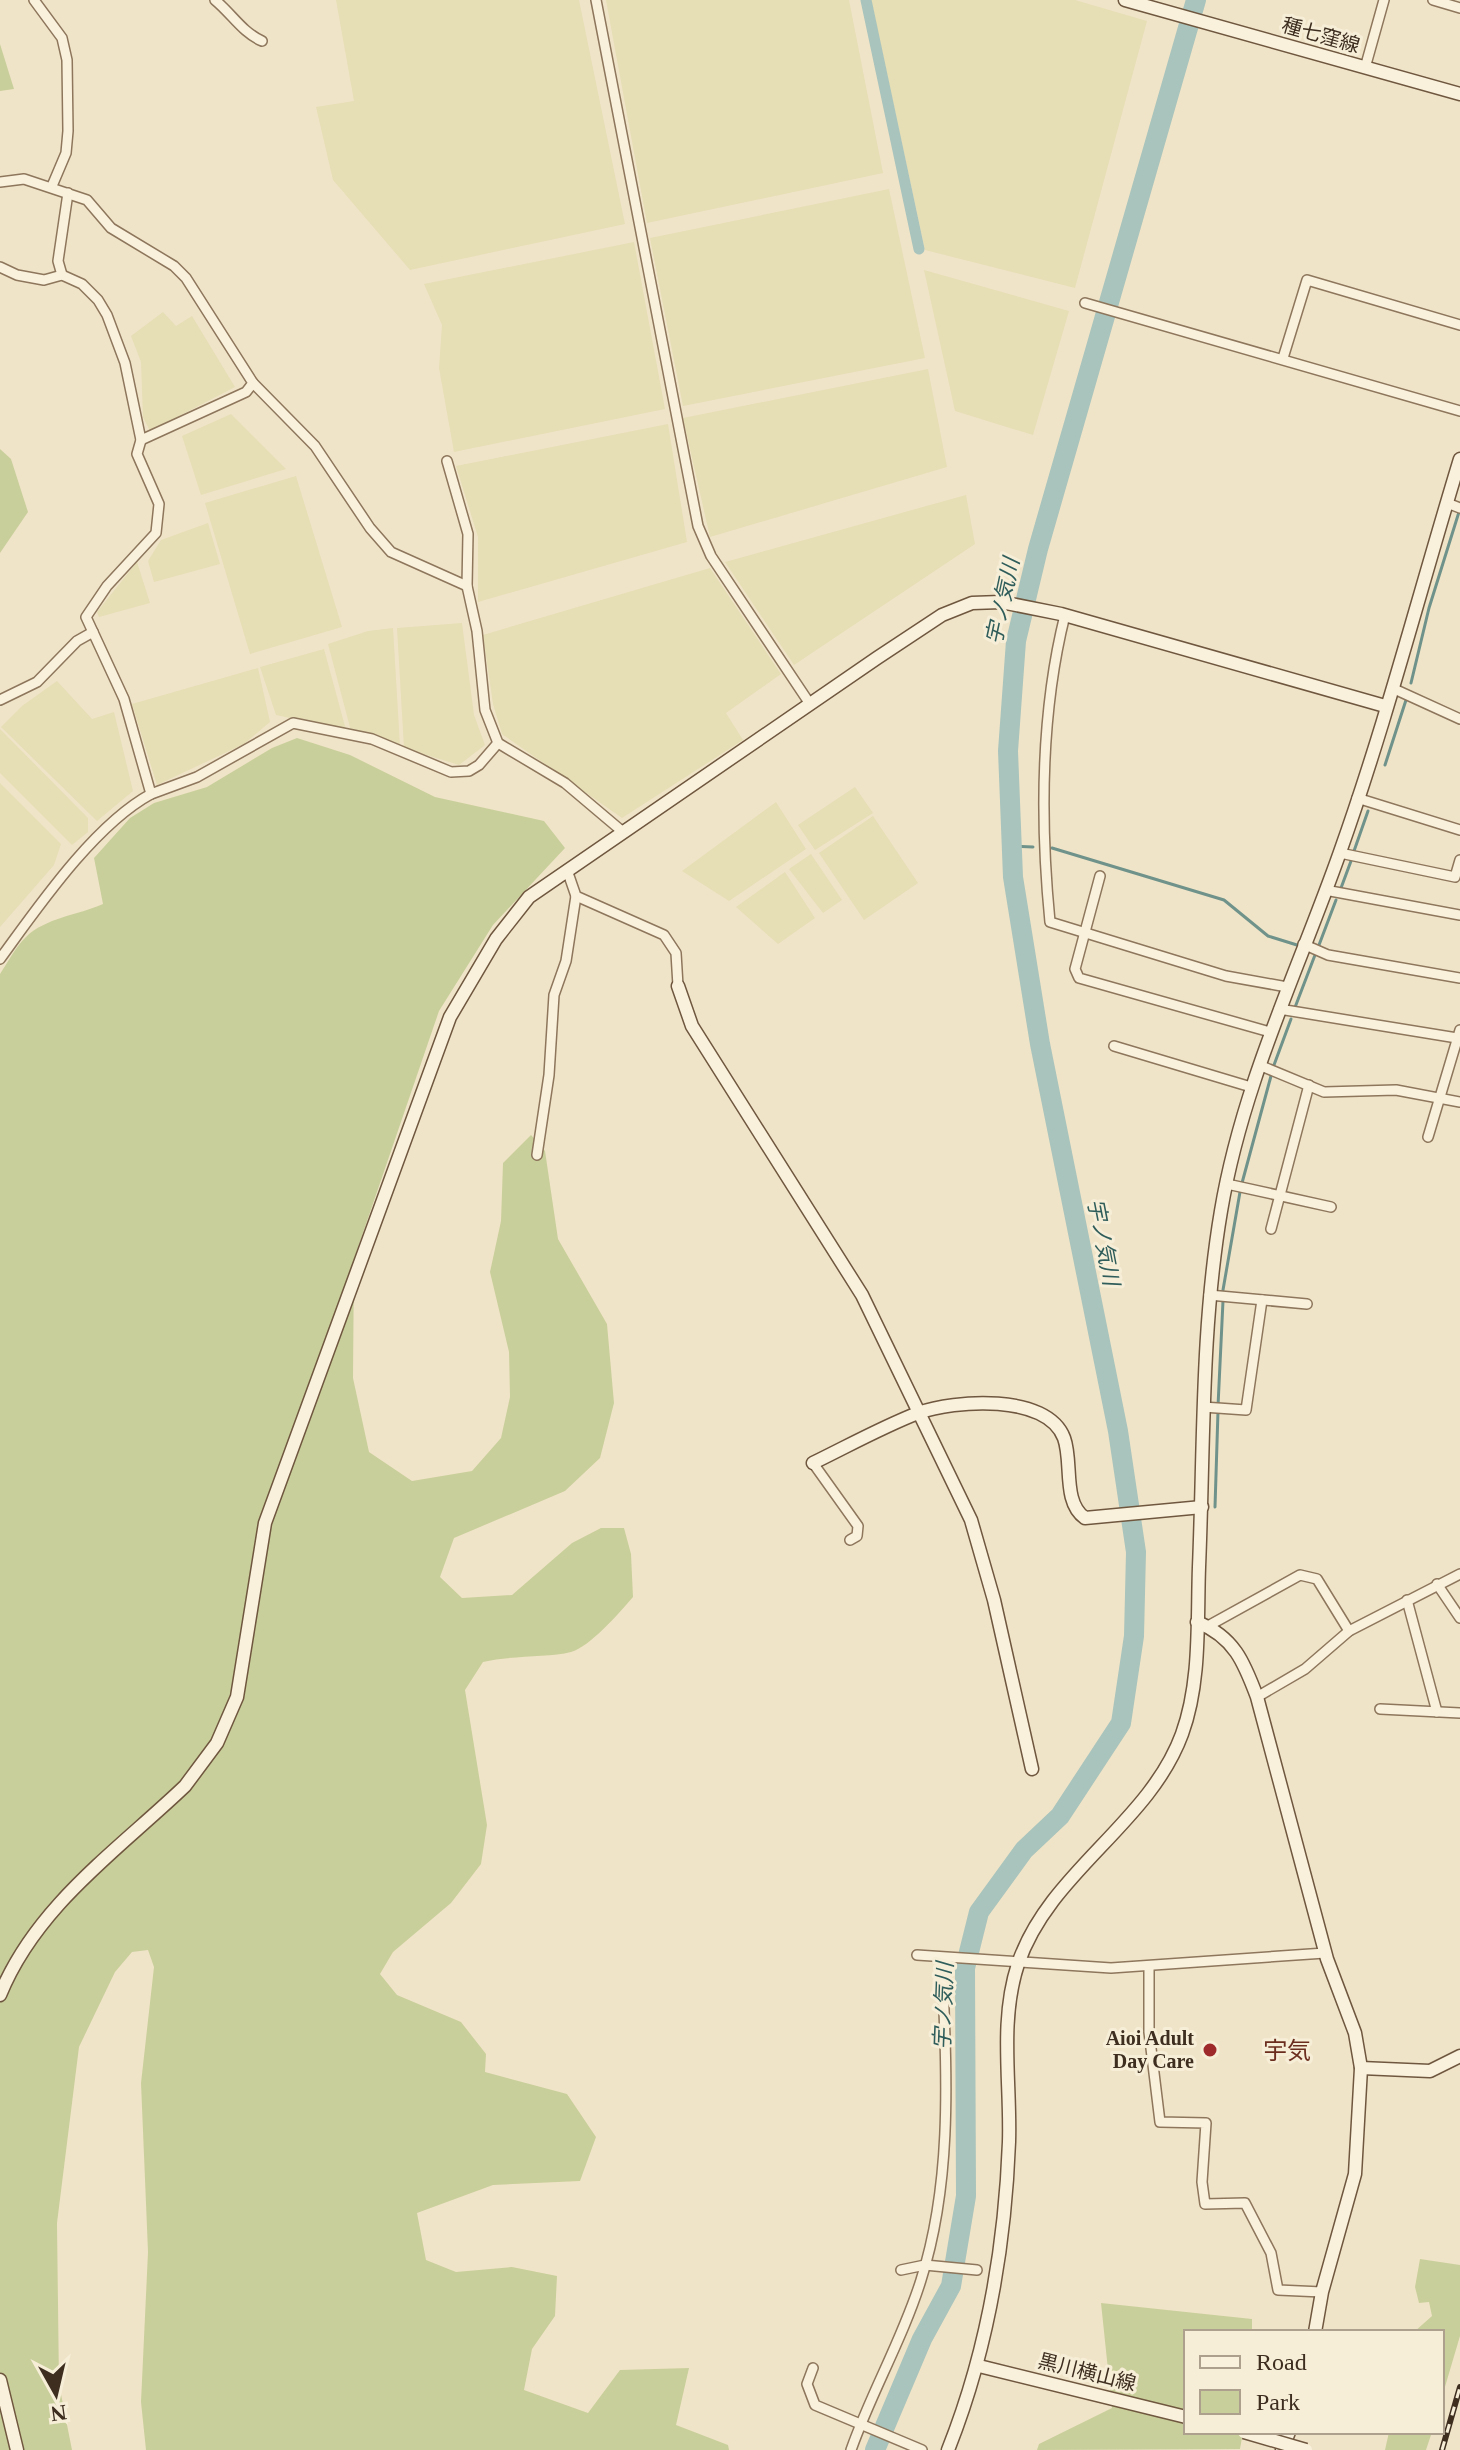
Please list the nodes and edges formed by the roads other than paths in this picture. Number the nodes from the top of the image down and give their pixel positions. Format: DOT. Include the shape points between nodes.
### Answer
graph roads {
  1 [pos="34,0"];
  2 [pos="215,0"];
  3 [pos="596,0"];
  4 [pos="1125,0"];
  5 [pos="1384,0"];
  6 [pos="1433,0"];
  7 [pos="1460,8"];
  8 [pos="262,41"];
  9 [pos="1365,68"];
  10 [pos="1460,94"];
  11 [pos="0,182"];
  12 [pos="52,186"];
  13 [pos="68,193"];
  14 [pos="0,267"];
  15 [pos="62,275"];
  16 [pos="1085,303"];
  17 [pos="1460,325"];
  18 [pos="1283,358"];
  19 [pos="253,383"];
  20 [pos="1460,411"];
  21 [pos="141,440"];
  22 [pos="1460,459"];
  23 [pos="447,461"];
  24 [pos="1447,503"];
  25 [pos="1460,508"];
  26 [pos="467,586"];
  27 [pos="1063,614"];
  28 [pos="93,632"];
  29 [pos="1392,688"];
  30 [pos="0,700"];
  31 [pos="810,704"];
  32 [pos="1385,706"];
  33 [pos="1460,719"];
  34 [pos="498,743"];
  35 [pos="151,794"];
  36 [pos="1357,798"];
  37 [pos="1460,830"];
  38 [pos="623,832"];
  39 [pos="1340,853"];
  40 [pos="1460,860"];
  41 [pos="567,870"];
  42 [pos="1100,876"];
  43 [pos="1325,890"];
  44 [pos="576,896"];
  45 [pos="1460,915"];
  46 [pos="1084,934"];
  47 [pos="1303,944"];
  48 [pos="0,959"];
  49 [pos="1460,978"];
  50 [pos="678,986"];
  51 [pos="1287,987"];
  52 [pos="1279,1009"];
  53 [pos="1270,1032"];
  54 [pos="1459,1034"];
  55 [pos="1114,1046"];
  56 [pos="1259,1065"];
  57 [pos="1309,1085"];
  58 [pos="1251,1087"];
  59 [pos="1441,1096"];
  60 [pos="1460,1102"];
  61 [pos="1428,1137"];
  62 [pos="537,1155"];
  63 [pos="1227,1184"];
  64 [pos="1280,1196"];
  65 [pos="1331,1207"];
  66 [pos="1271,1229"];
  67 [pos="1209,1295"];
  68 [pos="1262,1300"];
  69 [pos="1307,1304"];
  70 [pos="1203,1407"];
  71 [pos="921,1412"];
  72 [pos="813,1463"];
  73 [pos="1202,1507"];
  74 [pos="850,1540"];
  75 [pos="1460,1574"];
  76 [pos="1437,1584"];
  77 [pos="1407,1600"];
  78 [pos="1460,1618"];
  79 [pos="1203,1624"];
  80 [pos="1349,1631"];
  81 [pos="1257,1697"];
  82 [pos="1380,1709"];
  83 [pos="1437,1712"];
  84 [pos="1460,1713"];
  85 [pos="1032,1769"];
  86 [pos="1325,1953"];
  87 [pos="917,1955"];
  88 [pos="944,1959"];
  89 [pos="1019,1962"];
  90 [pos="1149,1967"];
  91 [pos="0,1995"];
  92 [pos="1460,2056"];
  93 [pos="1361,2068"];
  94 [pos="928,2265"];
  95 [pos="901,2270"];
  96 [pos="977,2270"];
  97 [pos="1322,2292"];
  98 [pos="1315,2330"];
  99 [pos="979,2366"];
  100 [pos="813,2368"];
  101 [pos="0,2380"];
  102 [pos="1184,2417"];
  103 [pos="861,2425"];
  104 [pos="1251,2434"];
  105 [pos="17,2450"];
  106 [pos="851,2450"];
  107 [pos="922,2450"];
  108 [pos="948,2450"];
  109 [pos="1306,2450"];
  1 -- 12 [label="street" via="62,38 67,60 66,153"];
  2 -- 8 [label="street" via="247,35"];
  3 -- 31 [label="street" via="698,526 711,556"];
  4 -- 9 [label="street, 種七窪線"];
  5 -- 9 [label="street"];
  6 -- 7 [label="street"];
  9 -- 10 [label="street, 種七窪線"];
  11 -- 12 [label="street" via="24,179"];
  12 -- 13 [label="street"];
  13 -- 15 [label="street" via="58,261"];
  13 -- 19 [label="street" via="87,200 111,228 186,278"];
  14 -- 15 [label="street" via="44,280"];
  15 -- 21 [label="street" via="82,284 107,315 125,363"];
  16 -- 18 [label="street"];
  17 -- 18 [label="street" via="1307,280"];
  18 -- 20 [label="street"];
  19 -- 21 [label="street" via="246,392"];
  19 -- 26 [label="street" via="315,446 391,552"];
  21 -- 28 [label="street" via="137,454 159,504 156,533 86,617"];
  22 -- 24 [label="street"];
  23 -- 26 [label="street" via="468,534"];
  24 -- 25 [label="street"];
  24 -- 29 [label="street"];
  26 -- 34 [label="street" via="485,710"];
  27 -- 31 [label="street" via="1001,602 972,603 942,615"];
  27 -- 32 [label="street"];
  27 -- 46 [label="street" via="1049,704 1043,850 1050,922"];
  28 -- 30 [label="street" via="37,682"];
  28 -- 35 [label="street" via="124,699"];
  29 -- 32 [label="street"];
  29 -- 33 [label="street"];
  31 -- 38 [label="street"];
  32 -- 36 [label="street"];
  34 -- 35 [label="street" via="479,765 451,772 372,739 293,723 197,777"];
  34 -- 38 [label="street" via="565,783"];
  35 -- 48 [label="street" via="114,819"];
  36 -- 37 [label="street"];
  36 -- 39 [label="street"];
  38 -- 41 [label="street"];
  39 -- 40 [label="street" via="1455,877"];
  39 -- 43 [label="street"];
  41 -- 44 [label="street"];
  41 -- 91 [label="street" via="529,897 470,979 450,1017 265,1523 242,1678 228,1722 185,1786 44,1917"];
  42 -- 46 [label="street"];
  43 -- 45 [label="street"];
  43 -- 47 [label="street"];
  44 -- 50 [label="street" via="664,935 676,953"];
  44 -- 62 [label="street" via="566,961 554,995"];
  46 -- 51 [label="street" via="1226,976"];
  46 -- 53 [label="street" via="1075,969 1079,978"];
  47 -- 49 [label="street" via="1328,955"];
  47 -- 51 [label="street"];
  50 -- 71 [label="street" via="692,1026 862,1295"];
  51 -- 52 [label="street"];
  52 -- 53 [label="street"];
  52 -- 54 [label="street"];
  53 -- 56 [label="street"];
  54 -- 59 [label="street"];
  55 -- 58 [label="street"];
  56 -- 57 [label="street"];
  56 -- 58 [label="street"];
  57 -- 59 [label="street" via="1324,1092 1396,1090"];
  57 -- 64 [label="street"];
  58 -- 63 [label="street"];
  59 -- 60 [label="street"];
  59 -- 61 [label="street"];
  63 -- 64 [label="street"];
  63 -- 67 [label="street"];
  64 -- 65 [label="street"];
  64 -- 66 [label="street"];
  67 -- 68 [label="street"];
  67 -- 70 [label="street"];
  68 -- 69 [label="street"];
  68 -- 70 [label="street" via="1246,1410"];
  70 -- 73 [label="street"];
  71 -- 72 [label="street"];
  71 -- 73 [label="street" via="1005,1403 1052,1420 1065,1439 1075,1508 1085,1518"];
  71 -- 85 [label="street" via="971,1520"];
  72 -- 74 [label="street" via="858,1526 857,1536"];
  73 -- 79 [label="street"];
  75 -- 76 [label="street"];
  76 -- 77 [label="street"];
  76 -- 78 [label="street"];
  77 -- 80 [label="street"];
  77 -- 83 [label="street"];
  79 -- 80 [label="street" via="1300,1575 1317,1579"];
  79 -- 81 [label="street" via="1233,1645"];
  79 -- 89 [label="street" via="1180,1739 1136,1806 1051,1903"];
  80 -- 81 [label="street" via="1305,1669"];
  81 -- 86 [label="street"];
  82 -- 83 [label="street"];
  83 -- 84 [label="street"];
  86 -- 90 [label="street"];
  86 -- 93 [label="street" via="1355,2033"];
  87 -- 88 [label="street"];
  88 -- 89 [label="street"];
  88 -- 94 [label="street" via="944,2168"];
  89 -- 90 [label="street"];
  89 -- 99 [label="street" via="1007,2031 1006,2195"];
  90 -- 97 [label="street" via="1149,2032 1160,2122 1206,2123 1205,2204 1245,2203 1271,2253 1278,2290"];
  92 -- 93 [label="street" via="1430,2071"];
  93 -- 97 [label="street" via="1355,2174"];
  94 -- 95 [label="street"];
  94 -- 96 [label="street"];
  94 -- 103 [label="street"];
  97 -- 98 [label="street"];
  99 -- 102 [label="street, 黒川横山線"];
  99 -- 108 [label="street"];
  100 -- 103 [label="street" via="807,2384 815,2405"];
  101 -- 105 [label="street"];
  103 -- 106 [label="street"];
  103 -- 107 [label="street"];
  104 -- 109 [label="street, bridge"];
}
